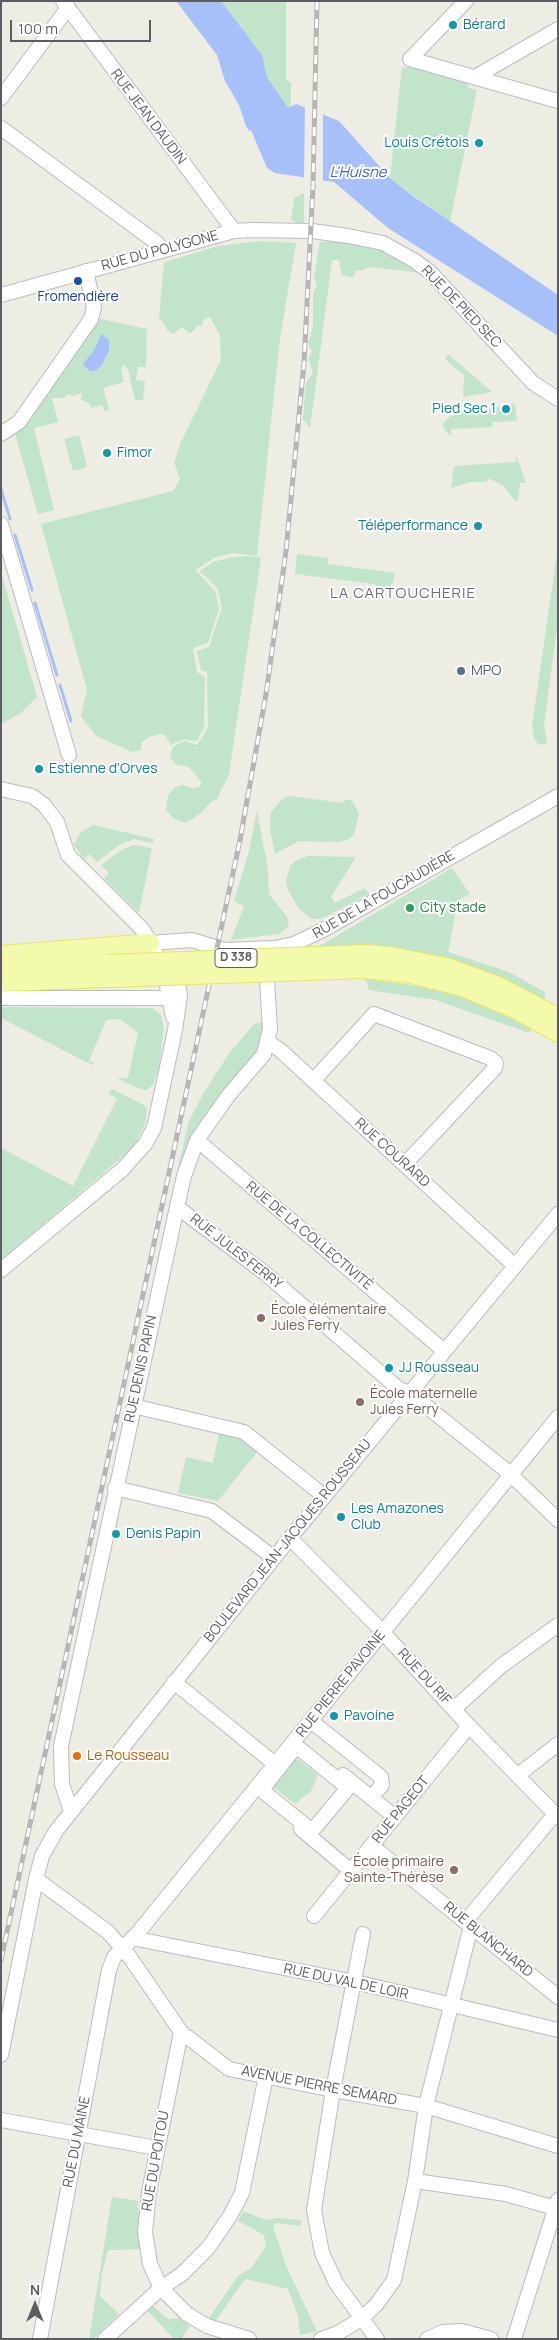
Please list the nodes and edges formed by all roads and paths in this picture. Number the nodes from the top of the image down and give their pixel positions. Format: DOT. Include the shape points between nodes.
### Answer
graph roads {
  1 [pos="466,1"];
  2 [pos="66,4"];
  3 [pos="558,29"];
  4 [pos="475,77"];
  5 [pos="1,98"];
  6 [pos="558,102"];
  7 [pos="4,135"];
  8 [pos="234,231"];
  9 [pos="322,232"];
  10 [pos="162,250"];
  11 [pos="86,271"];
  12 [pos="1,294"];
  13 [pos="558,399"];
  14 [pos="1,434"];
  15 [pos="1,524"];
  16 [pos="69,754"];
  17 [pos="1,790"];
  18 [pos="558,796"];
  19 [pos="198,942"];
  20 [pos="158,943"];
  21 [pos="265,949"];
  22 [pos="1,955"];
  23 [pos="364,962"];
  24 [pos="1,968"];
  25 [pos="108,971"];
  26 [pos="178,976"];
  27 [pos="1,982"];
  28 [pos="169,996"];
  29 [pos="1,998"];
  30 [pos="558,1017"];
  31 [pos="175,1030"];
  32 [pos="558,1033"];
  33 [pos="268,1042"];
  34 [pos="313,1081"];
  35 [pos="197,1140"];
  36 [pos="404,1164"];
  37 [pos="177,1207"];
  38 [pos="558,1214"];
  39 [pos="515,1266"];
  40 [pos="1,1270"];
  41 [pos="443,1350"];
  42 [pos="410,1393"];
  43 [pos="134,1406"];
  44 [pos="558,1417"];
  45 [pos="511,1474"];
  46 [pos="116,1488"];
  47 [pos="324,1496"];
  48 [pos="558,1520"];
  49 [pos="290,1538"];
  50 [pos="274,1558"];
  51 [pos="558,1625"];
  52 [pos="382,1632"];
  53 [pos="174,1682"];
  54 [pos="454,1709"];
  55 [pos="311,1721"];
  56 [pos="469,1726"];
  57 [pos="298,1738"];
  58 [pos="558,1744"];
  59 [pos="275,1764"];
  60 [pos="518,1775"];
  61 [pos="348,1788"];
  62 [pos="254,1790"];
  63 [pos="371,1798"];
  64 [pos="71,1811"];
  65 [pos="556,1816"];
  66 [pos="395,1817"];
  67 [pos="372,1846"];
  68 [pos="351,1871"];
  69 [pos="36,1879"];
  70 [pos="314,1916"];
  71 [pos="468,1924"];
  72 [pos="363,1934"];
  73 [pos="132,1938"];
  74 [pos="121,1948"];
  75 [pos="355,1982"];
  76 [pos="558,1997"];
  77 [pos="450,2006"];
  78 [pos="558,2030"];
  79 [pos="180,2032"];
  80 [pos="1,2055"];
  81 [pos="266,2076"];
  82 [pos="333,2090"];
  83 [pos="426,2106"];
  84 [pos="1,2120"];
  85 [pos="79,2136"];
  86 [pos="558,2146"];
  87 [pos="157,2148"];
  88 [pos="415,2182"];
  89 [pos="556,2204"];
  90 [pos="161,2288"];
  91 [pos="361,2319"];
  92 [pos="40,2339"];
  93 [pos="105,2339"];
  94 [pos="250,2339"];
  95 [pos="320,2339"];
  96 [pos="377,2339"];
  97 [pos="427,2339"];
  98 [pos="491,2339"];
  99 [pos="514,2339"];
  1 -- 4 [label="street" via="410,59"];
  2 -- 5 [label="street"];
  2 -- 8 [label="street, RUE JEAN DAUDIN"];
  3 -- 4 [label="street"];
  4 -- 6 [label="street"];
  7 -- 10 [label="street" via="157,243"];
  8 -- 9 [label="street, RUE DU POLYGONE"];
  8 -- 10 [label="street, RUE DU POLYGONE"];
  9 -- 13 [label="street, RUE DE PIED SEC" via="383,243 415,261 431,273 533,383"];
  10 -- 11 [label="street, RUE DU POLYGONE"];
  11 -- 12 [label="street, RUE DU POLYGONE"];
  11 -- 14 [label="street" via="94,307 91,319 19,422"];
  15 -- 16 [label="street"];
  17 -- 20 [label="street" via="32,796 44,804 57,822 68,855"];
  18 -- 21 [label="street, RUE DE LA FOUCAUDIÈRE" via="304,940"];
  19 -- 20 [label="street, RUE DE LA FOUCAUDIÈRE"];
  19 -- 21 [label="street, RUE DE LA FOUCAUDIÈRE" via="224,950"];
  19 -- 26 [label="street" via="186,948 178,958"];
  20 -- 22 [label="main road"];
  20 -- 26 [label="street" via="170,947"];
  20 -- 28 [label="street"];
  21 -- 33 [label="street, RUE DENIS PAPIN"];
  23 -- 25 [label="main road, D 338, bridge"];
  23 -- 30 [label="main road, D 338" via="415,960 468,974"];
  23 -- 32 [label="main road, D 338" via="462,987"];
  24 -- 25 [label="main road, D 338"];
  25 -- 27 [label="main road, D 338"];
  26 -- 28 [label="street" via="178,990"];
  26 -- 31 [label="street" via="180,995"];
  28 -- 29 [label="street"];
  28 -- 31 [label="street"];
  31 -- 40 [label="street" via="154,1128 145,1144 123,1168"];
  33 -- 34 [label="street, RUE COURARD"];
  33 -- 35 [label="street, RUE DENIS PAPIN" via="254,1068 228,1096"];
  34 -- 36 [label="street, RUE COURARD"];
  34 -- 36 [label="street" via="374,1014 496,1063 495,1068"];
  35 -- 37 [label="street, RUE DENIS PAPIN"];
  35 -- 41 [label="street, RUE DE LA COLLECTIVITÉ"];
  36 -- 39 [label="street, RUE COURARD"];
  37 -- 42 [label="street, RUE JULES FERRY" via="266,1274 399,1389"];
  37 -- 43 [label="street, RUE DENIS PAPIN"];
  38 -- 39 [label="street, BOULEVARD JEAN-JACQUES ROUSSEAU"];
  39 -- 41 [label="street, BOULEVARD JEAN-JACQUES ROUSSEAU"];
  41 -- 42 [label="street, BOULEVARD JEAN-JACQUES ROUSSEAU"];
  42 -- 45 [label="street, RUE JULES FERRY"];
  42 -- 47 [label="street, BOULEVARD JEAN-JACQUES ROUSSEAU"];
  43 -- 46 [label="street, RUE DENIS PAPIN"];
  43 -- 47 [label="street" via="244,1432"];
  44 -- 45 [label="street, RUE PIERRE PAVOINE"];
  45 -- 48 [label="street, RUE JULES FERRY"];
  45 -- 52 [label="street, RUE PIERRE PAVOINE"];
  46 -- 50 [label="street" via="212,1511"];
  46 -- 64 [label="street, RUE DENIS PAPIN" via="61,1746 61,1778"];
  47 -- 49 [label="street, BOULEVARD JEAN-JACQUES ROUSSEAU"];
  49 -- 50 [label="street, BOULEVARD JEAN-JACQUES ROUSSEAU"];
  49 -- 52 [label="street, RUE DU RIF"];
  50 -- 53 [label="street, BOULEVARD JEAN-JACQUES ROUSSEAU"];
  51 -- 54 [label="street" via="501,1666"];
  52 -- 54 [label="street, RUE DU RIF"];
  52 -- 55 [label="street, RUE PIERRE PAVOINE"];
  53 -- 59 [label="street"];
  53 -- 64 [label="street, BOULEVARD JEAN-JACQUES ROUSSEAU"];
  54 -- 56 [label="street, RUE DU RIF"];
  55 -- 57 [label="street, RUE PIERRE PAVOINE"];
  55 -- 63 [label="street" via="374,1770 383,1781"];
  56 -- 60 [label="street, RUE DU RIF"];
  56 -- 66 [label="street, RUE PAGEOT"];
  57 -- 59 [label="street, RUE PIERRE PAVOINE"];
  57 -- 63 [label="street"];
  58 -- 60 [label="street"];
  59 -- 62 [label="street, RUE PIERRE PAVOINE"];
  60 -- 65 [label="street, RUE DU RIF"];
  61 -- 61 [label="street" via="300,1748 294,1750 264,1787 264,1792 312,1831"];
  62 -- 68 [label="street"];
  62 -- 73 [label="street, RUE PIERRE PAVOINE"];
  63 -- 66 [label="street"];
  64 -- 69 [label="street, BOULEVARD JEAN-JACQUES ROUSSEAU" via="48,1843"];
  65 -- 71 [label="street"];
  66 -- 67 [label="street, RUE PAGEOT"];
  67 -- 68 [label="street, RUE PAGEOT"];
  67 -- 71 [label="street, RUE BLANCHARD"];
  68 -- 70 [label="street, RUE PAGEOT"];
  69 -- 74 [label="street, AVENUE PIERRE SEMARD" via="108,1932"];
  69 -- 80 [label="street, BOULEVARD JEAN-JACQUES ROUSSEAU"];
  71 -- 76 [label="street, RUE BLANCHARD"];
  71 -- 77 [label="street"];
  72 -- 75 [label="street"];
  73 -- 74 [label="street, RUE PIERRE PAVOINE"];
  73 -- 75 [label="street, RUE DU VAL DE LOIR"];
  74 -- 79 [label="street, AVENUE PIERRE SEMARD"];
  74 -- 85 [label="street, RUE DU MAINE" via="108,1970"];
  75 -- 77 [label="street, RUE DU VAL DE LOIR"];
  75 -- 82 [label="street"];
  77 -- 78 [label="street, RUE DU VAL DE LOIR"];
  77 -- 83 [label="street"];
  79 -- 81 [label="street, AVENUE PIERRE SEMARD" via="229,2069"];
  79 -- 87 [label="street, RUE DU POITOU"];
  81 -- 82 [label="street, AVENUE PIERRE SEMARD"];
  81 -- 90 [label="street" via="242,2193 208,2248 182,2274"];
  82 -- 83 [label="street, AVENUE PIERRE SEMARD"];
  82 -- 91 [label="street" via="314,2210 322,2253 336,2283"];
  83 -- 86 [label="street, AVENUE PIERRE SEMARD"];
  83 -- 88 [label="street"];
  84 -- 85 [label="street"];
  85 -- 87 [label="street"];
  85 -- 92 [label="street, RUE DU MAINE"];
  87 -- 90 [label="street, RUE DU POITOU" via="145,2232 150,2264"];
  88 -- 89 [label="street"];
  88 -- 91 [label="street" via="394,2280"];
  89 -- 99 [label="street"];
  90 -- 93 [label="street"];
  90 -- 94 [label="street" via="187,2314"];
  91 -- 95 [label="street"];
  91 -- 96 [label="street"];
  97 -- 98 [label="street" via="444,2332 462,2331"];
}
